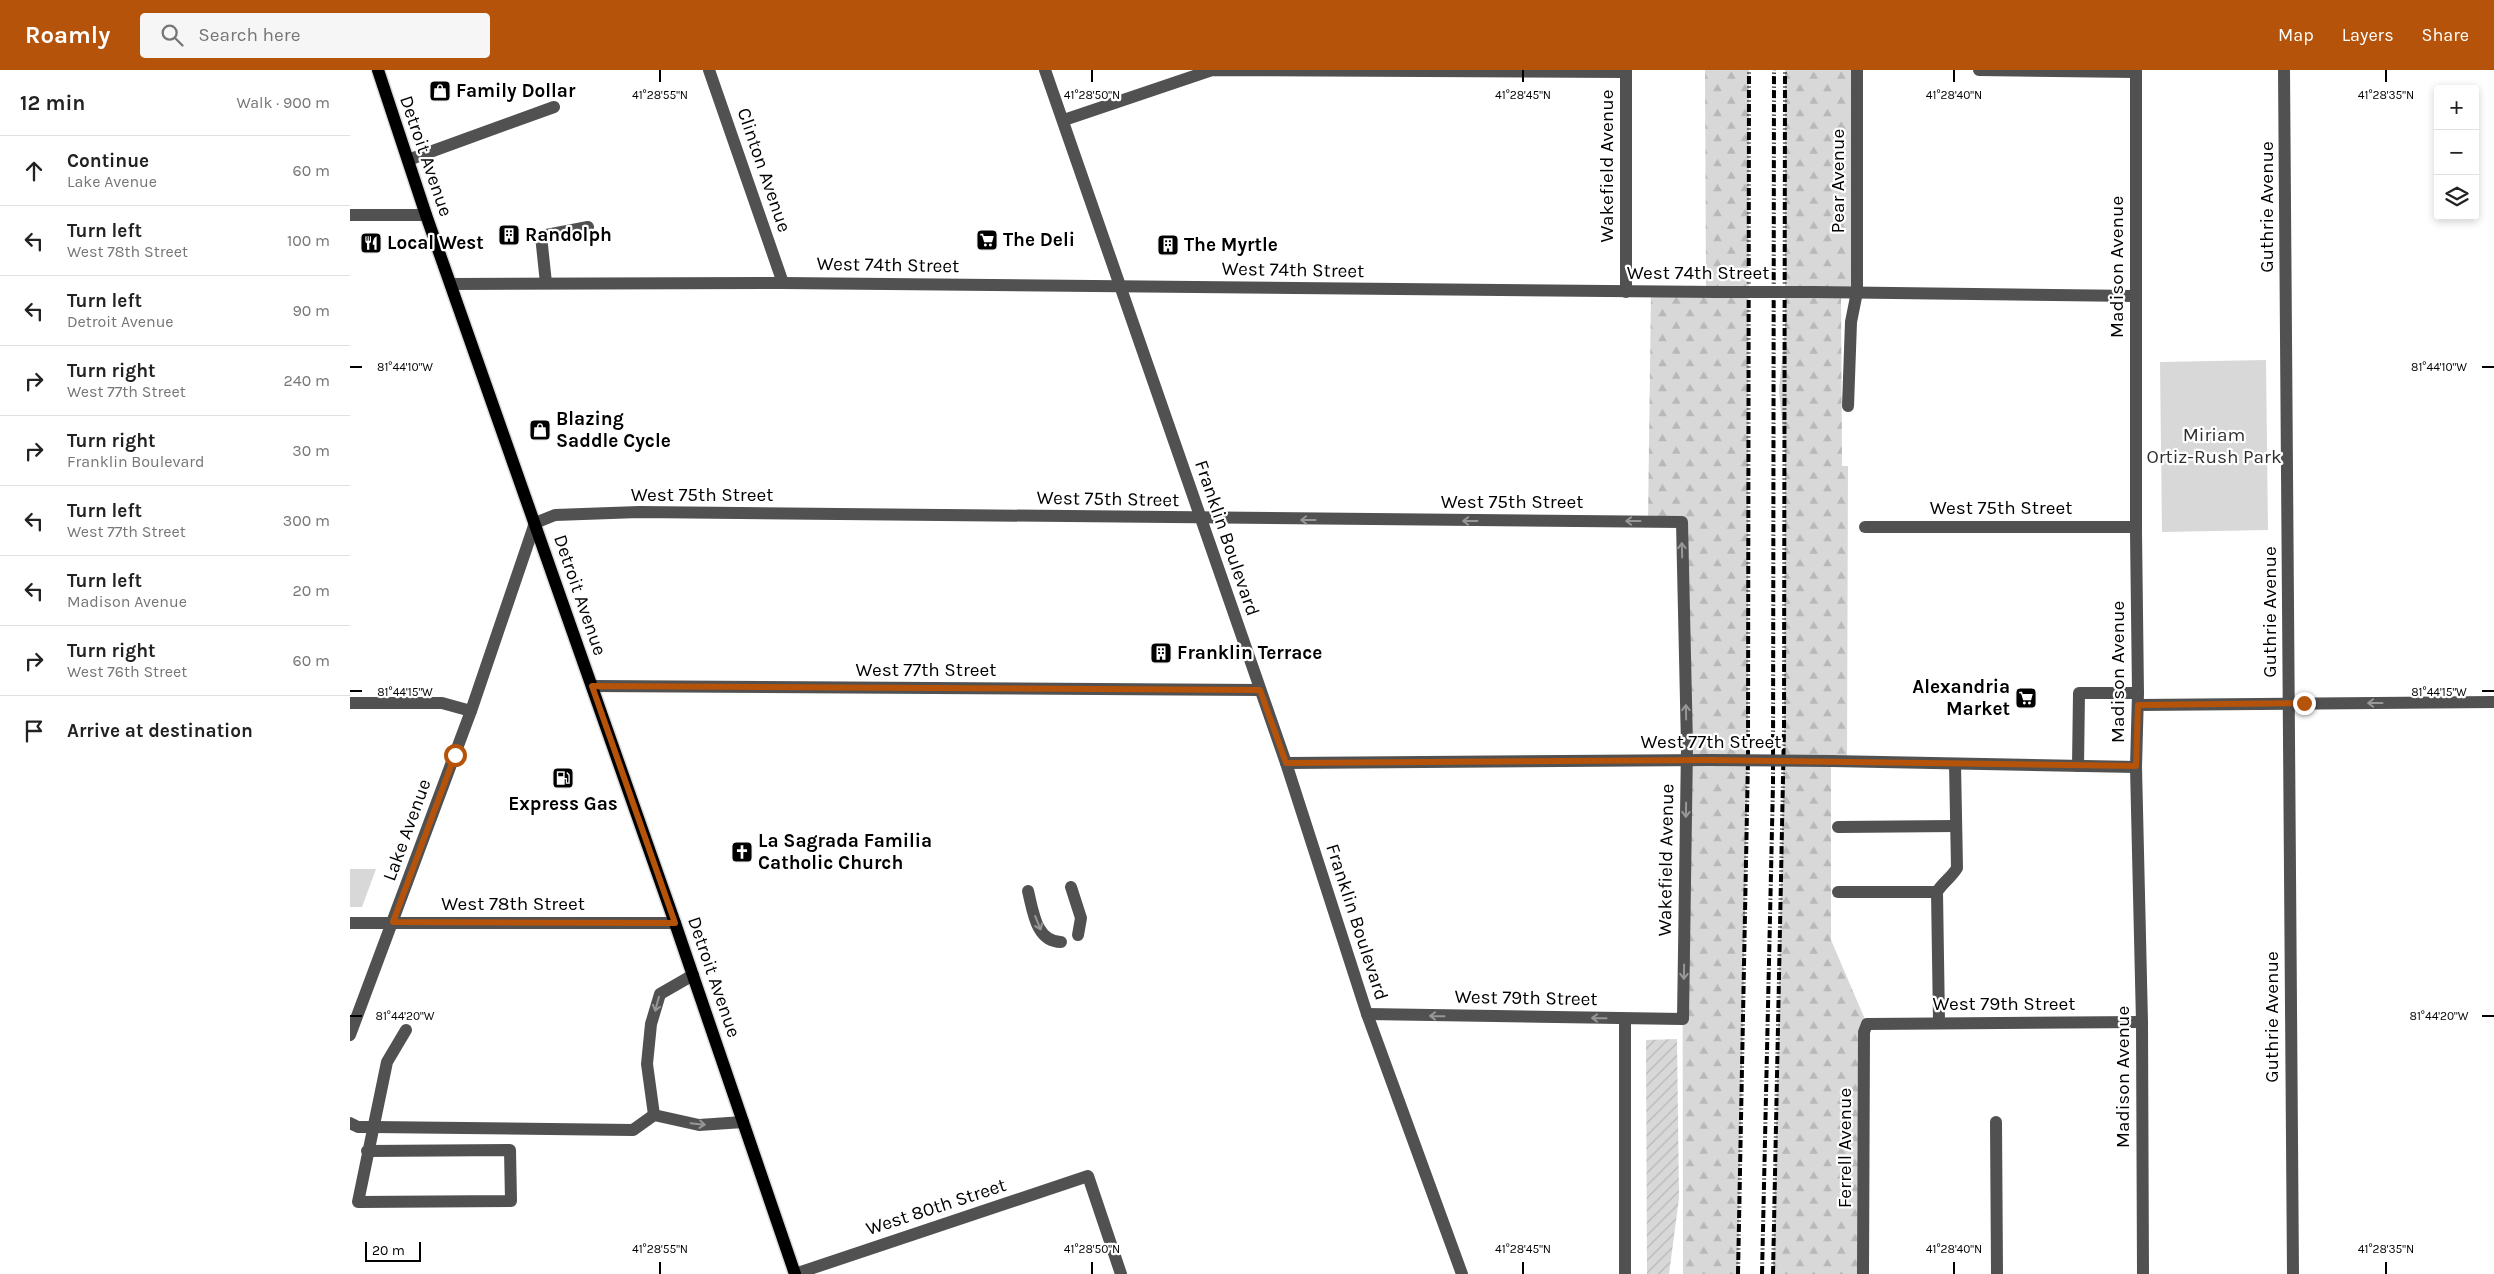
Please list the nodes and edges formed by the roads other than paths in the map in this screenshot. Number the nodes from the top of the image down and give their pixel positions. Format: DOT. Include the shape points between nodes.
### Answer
graph roads {
  1 [pos="378,70"];
  2 [pos="709,70"];
  3 [pos="1045,70"];
  4 [pos="1857,70"];
  5 [pos="1979,70"];
  6 [pos="2284,70"];
  7 [pos="1626,71"];
  8 [pos="2136,71"];
  9 [pos="554,108"];
  10 [pos="1064,120"];
  11 [pos="408,160"];
  12 [pos="350,215"];
  13 [pos="426,215"];
  14 [pos="588,227"];
  15 [pos="546,283"];
  16 [pos="783,283"];
  17 [pos="450,284"];
  18 [pos="1122,287"];
  19 [pos="1626,292"];
  20 [pos="1857,292"];
  21 [pos="2136,296"];
  22 [pos="1848,406"];
  23 [pos="1200,519"];
  24 [pos="1682,522"];
  25 [pos="535,523"];
  26 [pos="1866,527"];
  27 [pos="2136,527"];
  28 [pos="592,686"];
  29 [pos="1260,690"];
  30 [pos="2138,699"];
  31 [pos="2494,702"];
  32 [pos="350,703"];
  33 [pos="2289,703"];
  34 [pos="471,711"];
  35 [pos="1687,761"];
  36 [pos="1286,763"];
  37 [pos="1955,764"];
  38 [pos="2078,766"];
  39 [pos="2136,766"];
  40 [pos="1956,826"];
  41 [pos="1838,827"];
  42 [pos="1071,887"];
  43 [pos="1028,891"];
  44 [pos="1838,892"];
  45 [pos="1937,892"];
  46 [pos="393,922"];
  47 [pos="350,923"];
  48 [pos="675,923"];
  49 [pos="1078,935"];
  50 [pos="1061,942"];
  51 [pos="693,975"];
  52 [pos="1367,1014"];
  53 [pos="1625,1019"];
  54 [pos="1683,1019"];
  55 [pos="1939,1022"];
  56 [pos="2142,1022"];
  57 [pos="1867,1024"];
  58 [pos="406,1030"];
  59 [pos="350,1035"];
  60 [pos="654,1115"];
  61 [pos="743,1122"];
  62 [pos="1996,1122"];
  63 [pos="350,1123"];
  64 [pos="373,1127"];
  65 [pos="367,1151"];
  66 [pos="795,1274"];
  67 [pos="1121,1274"];
  68 [pos="1462,1274"];
  69 [pos="1625,1274"];
  70 [pos="1863,1274"];
  71 [pos="1997,1274"];
  72 [pos="2143,1274"];
  73 [pos="2293,1274"];
  1 -- 11 [label="main road, Detroit Avenue"];
  2 -- 16 [label="street, Clinton Avenue"];
  3 -- 10 [label="street, Franklin Boulevard"];
  4 -- 20 [label="street, Pear Avenue"];
  5 -- 8 [label="street"];
  6 -- 33 [label="street, Guthrie Avenue"];
  7 -- 10 [label="street" via="1212,70"];
  7 -- 19 [label="street, Wakefield Avenue"];
  8 -- 21 [label="street, Madison Avenue"];
  9 -- 11 [label="street"];
  10 -- 18 [label="street, Franklin Boulevard"];
  11 -- 13 [label="main road, Detroit Avenue"];
  12 -- 13 [label="street"];
  13 -- 17 [label="main road, Detroit Avenue"];
  14 -- 15 [label="street" via="541,236"];
  15 -- 16 [label="street, West 74th Street"];
  15 -- 17 [label="street, West 74th Street"];
  16 -- 18 [label="street, West 74th Street"];
  17 -- 25 [label="main road, Detroit Avenue"];
  18 -- 19 [label="street, West 74th Street"];
  18 -- 23 [label="street, Franklin Boulevard"];
  19 -- 20 [label="street, West 74th Street, bridge"];
  20 -- 21 [label="street, West 74th Street"];
  20 -- 22 [label="street, Pear Avenue" via="1851,322"];
  21 -- 27 [label="street, Madison Avenue"];
  24 -- 23 [label="street, West 75th Street, one-way"];
  23 -- 25 [label="street, West 75th Street" via="639,512 555,515"];
  23 -- 29 [label="street, Franklin Boulevard"];
  35 -- 24 [label="street, Wakefield Avenue, one-way"];
  25 -- 28 [label="main road, Detroit Avenue"];
  25 -- 34 [label="street, Lake Avenue"];
  26 -- 27 [label="street, West 75th Street"];
  27 -- 30 [label="street, Madison Avenue"];
  28 -- 29 [label="street, West 77th Street"];
  28 -- 48 [label="main road, Detroit Avenue"];
  29 -- 36 [label="street, Franklin Boulevard"];
  30 -- 33 [label="street"];
  30 -- 38 [label="street" via="2080,693"];
  30 -- 39 [label="street, Madison Avenue"];
  31 -- 33 [label="street, one-way"];
  32 -- 34 [label="street" via="442,703"];
  33 -- 73 [label="street, Guthrie Avenue"];
  34 -- 46 [label="street, Lake Avenue"];
  35 -- 36 [label="street, West 77th Street"];
  35 -- 37 [label="street, West 77th Street, bridge"];
  35 -- 54 [label="street, Wakefield Avenue, one-way"];
  36 -- 52 [label="street, Franklin Boulevard"];
  37 -- 38 [label="street, West 77th Street"];
  37 -- 40 [label="street"];
  38 -- 39 [label="street, West 77th Street"];
  39 -- 56 [label="street, Madison Avenue"];
  40 -- 41 [label="street"];
  40 -- 45 [label="street" via="1957,868"];
  42 -- 49 [label="street" via="1081,918"];
  43 -- 50 [label="street, one-way" via="1042,933 1051,942"];
  44 -- 45 [label="street"];
  45 -- 55 [label="street"];
  46 -- 47 [label="street, West 78th Street"];
  46 -- 48 [label="street, West 78th Street"];
  46 -- 59 [label="street, Lake Avenue"];
  48 -- 51 [label="main road, Detroit Avenue"];
  51 -- 60 [label="street, one-way" via="660,994 647,1064"];
  51 -- 61 [label="main road, Detroit Avenue"];
  53 -- 52 [label="street, West 79th Street, one-way"];
  52 -- 68 [label="street, Franklin Boulevard"];
  53 -- 54 [label="street, West 79th Street"];
  53 -- 69 [label="street"];
  55 -- 56 [label="street, West 79th Street"];
  55 -- 57 [label="street, West 79th Street"];
  56 -- 72 [label="street, Madison Avenue"];
  57 -- 70 [label="street, Ferrell Avenue" via="1864,1032"];
  58 -- 64 [label="street" via="387,1062"];
  60 -- 61 [label="street, one-way" via="699,1125"];
  60 -- 64 [label="street" via="633,1130"];
  61 -- 66 [label="main road, Detroit Avenue"];
  62 -- 71 [label="street"];
  63 -- 64 [label="street" via="358,1127"];
  64 -- 65 [label="street"];
  65 -- 65 [label="street" via="358,1202 511,1201 510,1150"];
  66 -- 67 [label="street, West 80th Street" via="1088,1176"];
}
